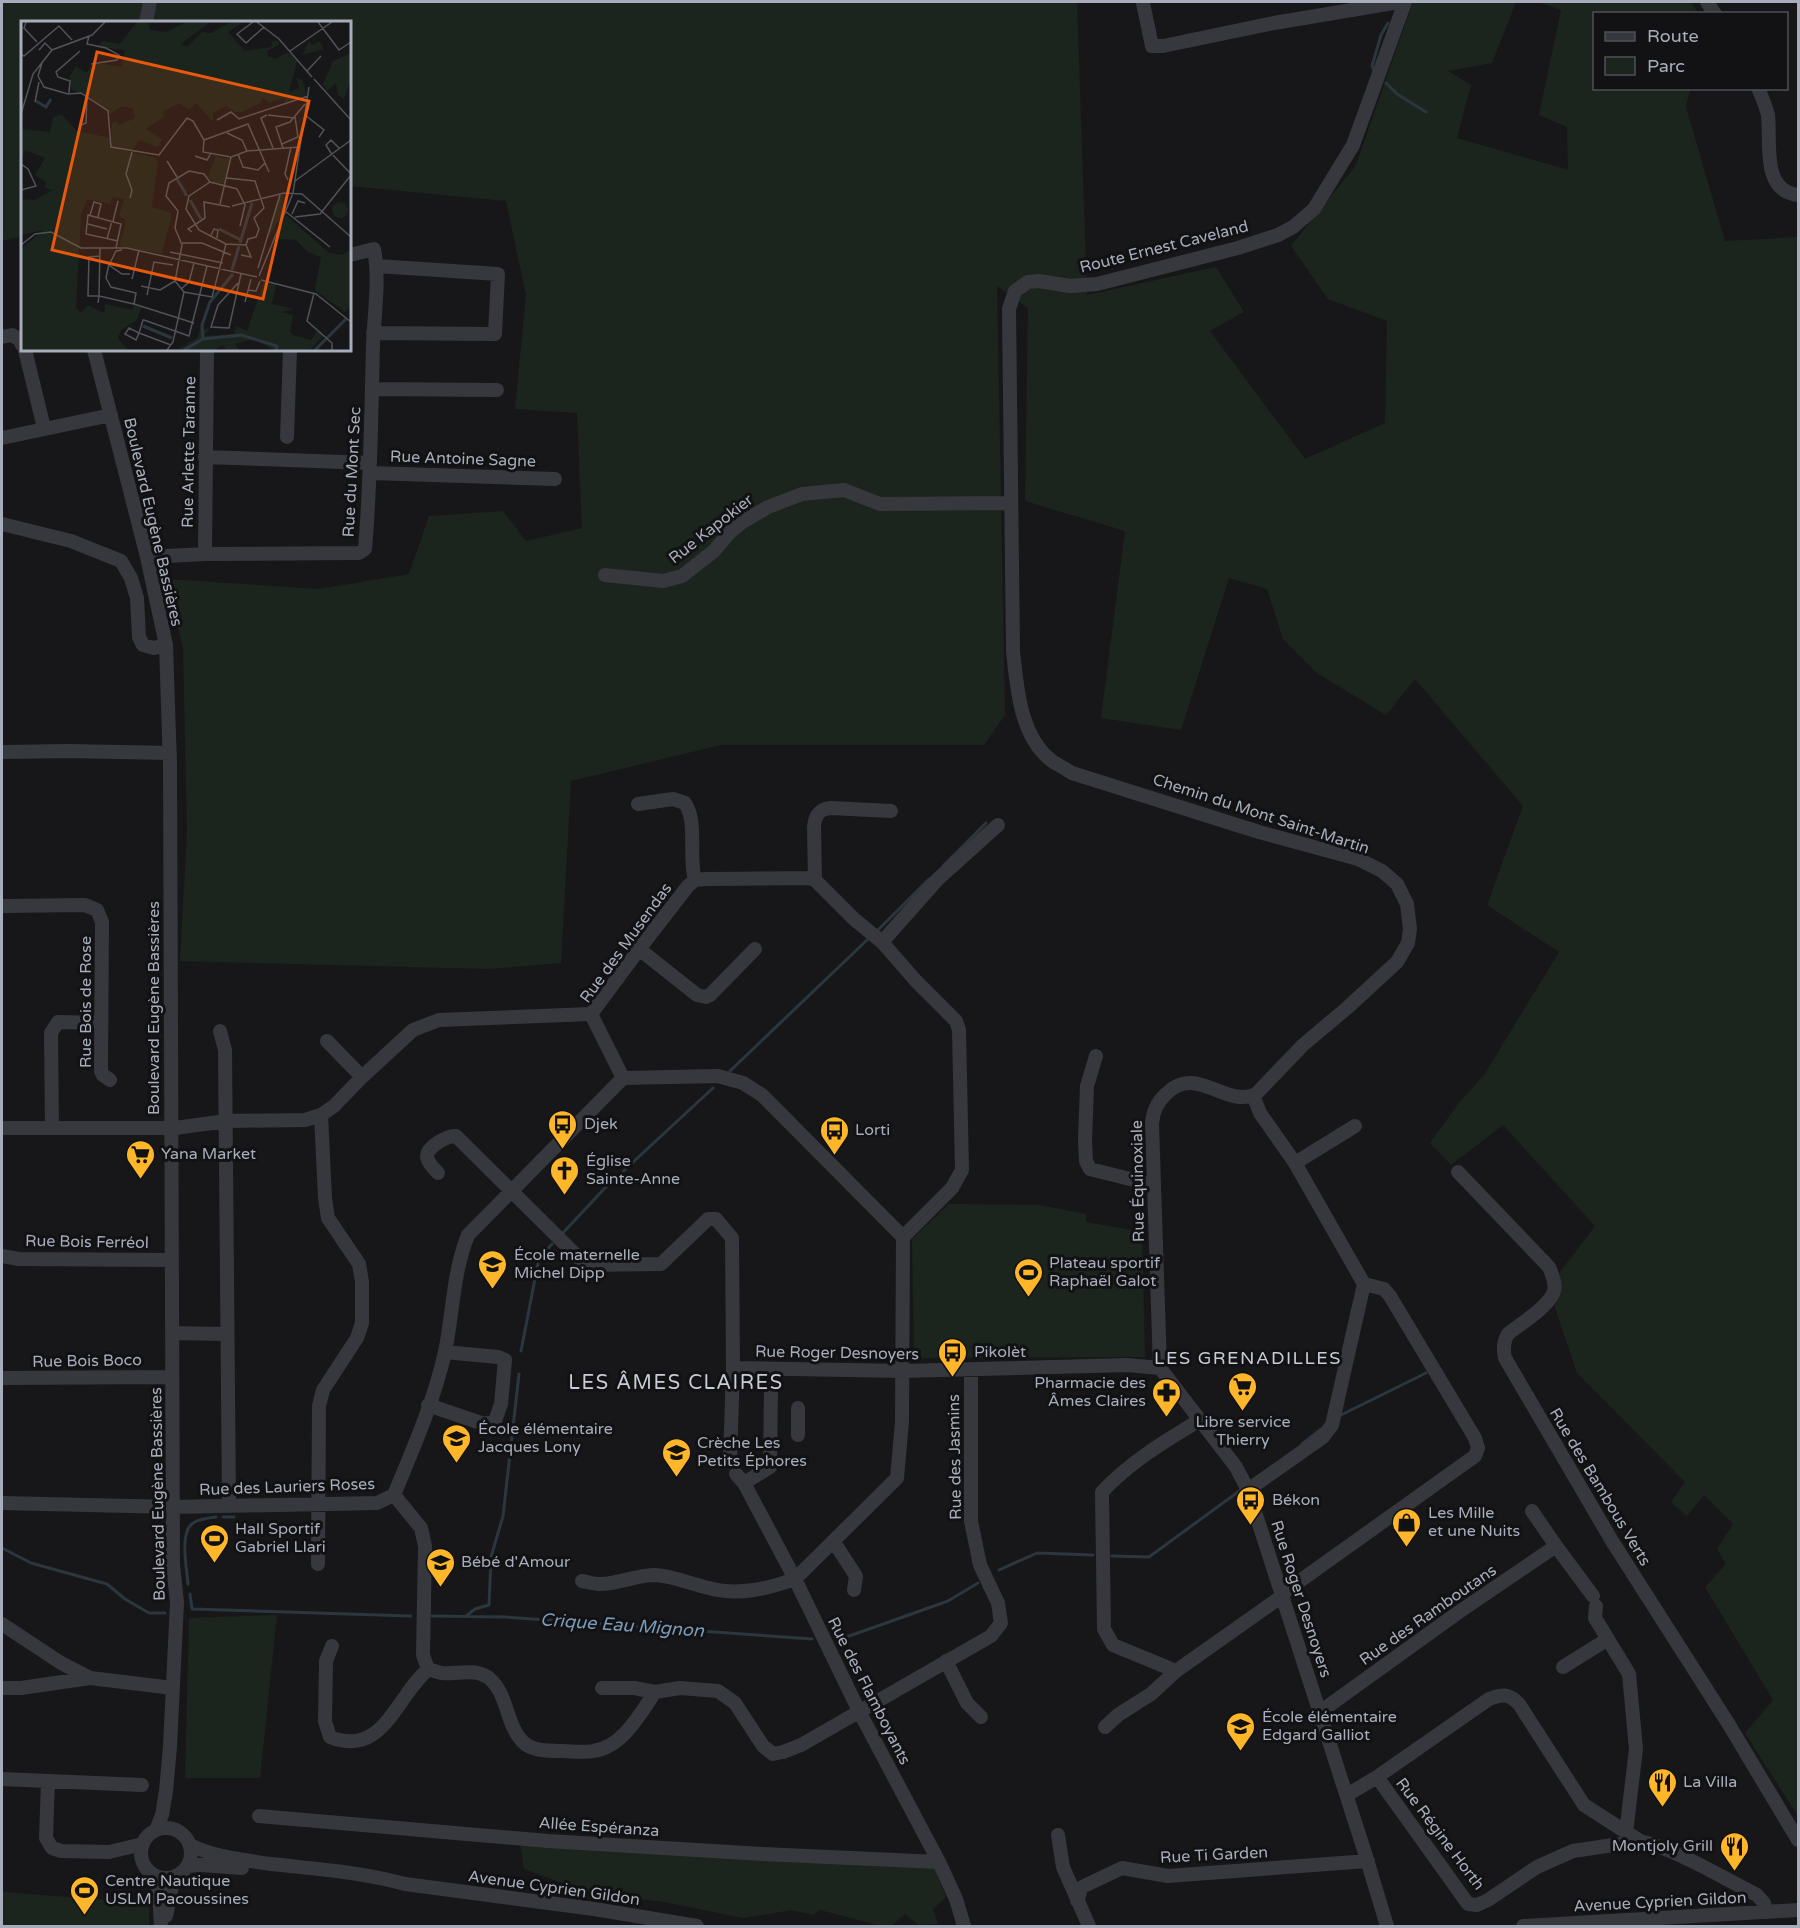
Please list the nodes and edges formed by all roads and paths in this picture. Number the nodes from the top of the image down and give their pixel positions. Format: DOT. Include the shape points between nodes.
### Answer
graph roads {
  1 [pos="150,2"];
  2 [pos="1399,2"];
  3 [pos="1405,2"];
  4 [pos="1143,3"];
  5 [pos="146,21"];
  6 [pos="1759,90"];
  7 [pos="1798,195"];
  8 [pos="351,255"];
  9 [pos="377,266"];
  10 [pos="373,333"];
  11 [pos="2,337"];
  12 [pos="21,342"];
  13 [pos="24,351"];
  14 [pos="94,351"];
  15 [pos="207,351"];
  16 [pos="290,351"];
  17 [pos="372,389"];
  18 [pos="497,390"];
  19 [pos="111,415"];
  20 [pos="44,428"];
  21 [pos="287,437"];
  22 [pos="2,438"];
  23 [pos="205,457"];
  24 [pos="370,468"];
  25 [pos="555,479"];
  26 [pos="1011,503"];
  27 [pos="2,524"];
  28 [pos="205,554"];
  29 [pos="147,557"];
  30 [pos="605,575"];
  31 [pos="166,645"];
  32 [pos="2,753"];
  33 [pos="170,753"];
  34 [pos="1051,760"];
  35 [pos="638,804"];
  36 [pos="891,811"];
  37 [pos="998,825"];
  38 [pos="695,880"];
  39 [pos="815,880"];
  40 [pos="2,906"];
  41 [pos="882,942"];
  42 [pos="639,949"];
  43 [pos="755,949"];
  44 [pos="591,1014"];
  45 [pos="101,1023"];
  46 [pos="220,1031"];
  47 [pos="327,1041"];
  48 [pos="1096,1056"];
  49 [pos="362,1077"];
  50 [pos="623,1078"];
  51 [pos="110,1080"];
  52 [pos="1253,1095"];
  53 [pos="321,1115"];
  54 [pos="226,1121"];
  55 [pos="1355,1126"];
  56 [pos="2,1128"];
  57 [pos="51,1128"];
  58 [pos="171,1128"];
  59 [pos="1295,1163"];
  60 [pos="1458,1172"];
  61 [pos="438,1173"];
  62 [pos="1154,1185"];
  63 [pos="511,1190"];
  64 [pos="903,1237"];
  65 [pos="2,1256"];
  66 [pos="171,1260"];
  67 [pos="1364,1284"];
  68 [pos="172,1333"];
  69 [pos="227,1334"];
  70 [pos="445,1352"];
  71 [pos="733,1368"];
  72 [pos="1160,1368"];
  73 [pos="773,1369"];
  74 [pos="971,1369"];
  75 [pos="902,1371"];
  76 [pos="172,1377"];
  77 [pos="2,1378"];
  78 [pos="428,1405"];
  79 [pos="798,1408"];
  80 [pos="1200,1420"];
  81 [pos="772,1422"];
  82 [pos="730,1460"];
  83 [pos="1248,1490"];
  84 [pos="394,1495"];
  85 [pos="2,1503"];
  86 [pos="318,1504"];
  87 [pos="229,1505"];
  88 [pos="173,1508"];
  89 [pos="1532,1511"];
  90 [pos="834,1542"];
  91 [pos="1556,1546"];
  92 [pos="318,1564"];
  93 [pos="795,1579"];
  94 [pos="582,1581"];
  95 [pos="854,1590"];
  96 [pos="1282,1593"];
  97 [pos="2,1624"];
  98 [pos="1608,1639"];
  99 [pos="333,1646"];
  100 [pos="946,1661"];
  101 [pos="61,1663"];
  102 [pos="1563,1667"];
  103 [pos="428,1669"];
  104 [pos="1176,1671"];
  105 [pos="90,1678"];
  106 [pos="58,1684"];
  107 [pos="2,1688"];
  108 [pos="173,1688"];
  109 [pos="602,1688"];
  110 [pos="654,1692"];
  111 [pos="859,1711"];
  112 [pos="1320,1712"];
  113 [pos="981,1717"];
  114 [pos="1105,1726"];
  115 [pos="170,1747"];
  116 [pos="1377,1777"];
  117 [pos="2,1779"];
  118 [pos="48,1781"];
  119 [pos="142,1785"];
  120 [pos="1347,1795"];
  121 [pos="259,1816"];
  122 [pos="175,1829"];
  123 [pos="156,1830"];
  124 [pos="1626,1833"];
  125 [pos="1058,1835"];
  126 [pos="1798,1840"];
  127 [pos="1640,1841"];
  128 [pos="143,1844"];
  129 [pos="190,1845"];
  130 [pos="109,1852"];
  131 [pos="142,1861"];
  132 [pos="1368,1861"];
  133 [pos="939,1862"];
  134 [pos="187,1866"];
  135 [pos="156,1876"];
  136 [pos="174,1877"];
  137 [pos="405,1884"];
  138 [pos="1077,1901"];
  139 [pos="1798,1910"];
  140 [pos="1766,1912"];
  141 [pos="1674,1922"];
  142 [pos="163,1926"];
  143 [pos="697,1926"];
  144 [pos="964,1926"];
  145 [pos="1089,1926"];
  146 [pos="1387,1926"];
  147 [pos="1523,1926"];
  1 -- 5 [label="street"];
  2 -- 4 [label="street" via="1163,46 1152,46"];
  3 -- 26 [label="street, Route Ernest Caveland" via="1353,145 1314,209 1293,227 1238,248 1096,284 1070,286 1034,281 1016,291 1009,309"];
  6 -- 7 [label="street" via="1767,114 1775,182 1784,191"];
  8 -- 9 [label="street, Rue du Mont Sec" via="374,249"];
  9 -- 10 [label="street, Rue du Mont Sec"];
  9 -- 10 [label="street" via="498,274 495,334"];
  10 -- 17 [label="street, Rue du Mont Sec"];
  11 -- 12 [label="street" via="12,335"];
  13 -- 20 [label="street"];
  14 -- 19 [label="street, Boulevard Eugène Bassières"];
  15 -- 23 [label="street, Rue Arlette Taranne"];
  16 -- 21 [label="street"];
  17 -- 18 [label="street"];
  17 -- 24 [label="street, Rue du Mont Sec"];
  19 -- 20 [label="street"];
  19 -- 29 [label="street, Boulevard Eugène Bassières"];
  20 -- 22 [label="street"];
  23 -- 24 [label="street, Rue Antoine Sagne"];
  23 -- 28 [label="street, Rue Arlette Taranne"];
  24 -- 25 [label="street, Rue Antoine Sagne"];
  24 -- 28 [label="street, Rue du Mont Sec" via="365,549 359,554"];
  26 -- 30 [label="street, Rue Kapokier" via="880,504 844,490 802,494 741,523 682,576 663,580"];
  26 -- 34 [label="street, Route Ernest Caveland" via="1016,679 1031,736"];
  27 -- 31 [label="street" via="71,541 121,561 132,578 143,645"];
  28 -- 29 [label="street, Rue du Mont Sec"];
  29 -- 31 [label="street, Boulevard Eugène Bassières"];
  31 -- 33 [label="street, Boulevard Eugène Bassières"];
  32 -- 33 [label="street"];
  33 -- 58 [label="street, Boulevard Eugène Bassières"];
  34 -- 52 [label="street, Chemin du Mont Saint-Martin" via="1072,772 1358,859 1397,884 1407,904 1410,929 1408,943 1397,962"];
  35 -- 38 [label="street" via="673,799 686,803"];
  36 -- 39 [label="street" via="824,808 818,812 814,819"];
  37 -- 41 [label="street" via="938,879"];
  38 -- 39 [label="street, Rue des Musendas"];
  38 -- 42 [label="street, Rue des Musendas"];
  39 -- 41 [label="street"];
  40 -- 45 [label="street, Rue Bois de Rose" via="85,904 97,910 102,922"];
  41 -- 64 [label="street" via="956,1021 959,1030 962,1170 952,1188"];
  42 -- 43 [label="street" via="697,995 706,997"];
  42 -- 44 [label="street, Rue des Musendas"];
  44 -- 49 [label="street" via="438,1020 413,1030"];
  44 -- 50 [label="street, Rue des Musendas"];
  45 -- 51 [label="street, Rue Bois de Rose" via="101,1071"];
  45 -- 57 [label="street" via="58,1022 51,1033"];
  46 -- 54 [label="street" via="225,1050"];
  47 -- 49 [label="street"];
  48 -- 62 [label="street" via="1087,1086 1086,1161 1090,1168"];
  49 -- 53 [label="street"];
  50 -- 63 [label="street, Rue des Lauriers Roses"];
  50 -- 64 [label="street" via="718,1076 743,1083 762,1095"];
  52 -- 59 [label="street" via="1260,1113"];
  52 -- 62 [label="street, Rue Équinoxiale" via="1238,1097 1197,1083 1184,1083 1170,1090 1153,1113"];
  53 -- 54 [label="street" via="305,1120"];
  53 -- 86 [label="street" via="328,1218 360,1264 362,1323 357,1338 324,1390 320,1406"];
  54 -- 58 [label="street"];
  54 -- 69 [label="street"];
  55 -- 59 [label="street"];
  56 -- 57 [label="street"];
  57 -- 58 [label="street"];
  58 -- 66 [label="street, Boulevard Eugène Bassières"];
  59 -- 67 [label="street"];
  60 -- 126 [label="street, Rue des Bambous Verts" via="1549,1268 1554,1279 1554,1294 1547,1303 1505,1338 1505,1358 1612,1541"];
  61 -- 63 [label="street" via="428,1152 444,1137 456,1136"];
  62 -- 72 [label="street, Rue Équinoxiale"];
  63 -- 70 [label="street, Rue des Lauriers Roses" via="468,1235 461,1252"];
  63 -- 71 [label="street" via="586,1265 661,1264 708,1219 716,1219 732,1238"];
  64 -- 75 [label="street"];
  65 -- 66 [label="street, Rue Bois Ferréol"];
  66 -- 68 [label="street, Boulevard Eugène Bassières"];
  67 -- 83 [label="street" via="1332,1425 1323,1437"];
  67 -- 96 [label="street" via="1384,1289 1390,1296 1475,1438 1478,1451"];
  68 -- 69 [label="street"];
  68 -- 76 [label="street, Boulevard Eugène Bassières"];
  69 -- 87 [label="street"];
  70 -- 78 [label="street, Rue des Lauriers Roses"];
  70 -- 78 [label="street" via="505,1360 501,1404 495,1421 484,1424"];
  71 -- 73 [label="street, Rue Roger Desnoyers"];
  71 -- 82 [label="street"];
  72 -- 74 [label="street, Rue Roger Desnoyers" via="1127,1365"];
  72 -- 80 [label="street, Rue Roger Desnoyers"];
  73 -- 75 [label="street, Rue Roger Desnoyers"];
  73 -- 81 [label="street"];
  74 -- 75 [label="street, Rue Roger Desnoyers"];
  74 -- 100 [label="street, Rue des Jasmins" via="971,1521 980,1565 998,1603 1001,1623 991,1636"];
  75 -- 90 [label="street" via="897,1478"];
  76 -- 77 [label="street, Rue Bois Boco"];
  76 -- 88 [label="street, Boulevard Eugène Bassières"];
  78 -- 84 [label="street, Rue des Lauriers Roses"];
  79 -- 81 [label="street" via="798,1429"];
  80 -- 83 [label="street, Rue Roger Desnoyers" via="1236,1467"];
  80 -- 104 [label="street" via="1156,1447 1102,1492 1104,1629 1113,1645"];
  81 -- 93 [label="street, Rue des Flamboyants" via="770,1467 740,1478"];
  83 -- 96 [label="street, Rue Roger Desnoyers"];
  84 -- 86 [label="street, Rue des Lauriers Roses" via="377,1503"];
  84 -- 103 [label="street" via="421,1528 425,1546 423,1655"];
  85 -- 88 [label="street, Rue des Lauriers Roses"];
  86 -- 87 [label="street, Rue des Lauriers Roses"];
  86 -- 92 [label="street"];
  87 -- 88 [label="street, Rue des Lauriers Roses"];
  88 -- 108 [label="street, Boulevard Eugène Bassières" via="177,1602"];
  89 -- 91 [label="street"];
  90 -- 93 [label="street"];
  90 -- 95 [label="street" via="855,1576"];
  91 -- 98 [label="street" via="1594,1601 1595,1618"];
  91 -- 112 [label="street, Rue des Ramboutans"];
  93 -- 94 [label="street" via="743,1592 711,1589 659,1576 601,1584"];
  93 -- 111 [label="street, Rue des Flamboyants"];
  96 -- 104 [label="street"];
  96 -- 112 [label="street, Rue Roger Desnoyers"];
  97 -- 101 [label="street"];
  98 -- 102 [label="street"];
  98 -- 124 [label="street" via="1629,1674 1631,1695 1636,1749"];
  99 -- 103 [label="street" via="326,1661 325,1721 330,1737 340,1741 353,1742 374,1735"];
  100 -- 111 [label="street, Rue des Jasmins"];
  100 -- 113 [label="street" via="967,1703"];
  101 -- 105 [label="street"];
  101 -- 106 [label="street"];
  103 -- 110 [label="street" via="442,1673 475,1672 490,1679 522,1742 550,1751 595,1751 613,1744 632,1726"];
  104 -- 114 [label="street"];
  105 -- 106 [label="street"];
  105 -- 108 [label="street"];
  106 -- 107 [label="street"];
  108 -- 115 [label="street, Boulevard Eugène Bassières"];
  109 -- 110 [label="street"];
  110 -- 111 [label="street, Rue des Jasmins" via="680,1688 718,1691 735,1703 763,1746 773,1754 801,1745"];
  111 -- 133 [label="street, Rue des Flamboyants"];
  112 -- 120 [label="street, Rue Roger Desnoyers"];
  115 -- 122 [label="street, Boulevard Eugène Bassières"];
  115 -- 123 [label="street, Boulevard Eugène Bassières" via="162,1815"];
  116 -- 120 [label="street"];
  116 -- 124 [label="street" via="1489,1699 1512,1696 1584,1805"];
  116 -- 127 [label="street, Rue Régine Horth" via="1468,1904 1488,1900 1537,1867 1573,1851"];
  117 -- 118 [label="street"];
  118 -- 119 [label="street"];
  118 -- 130 [label="street" via="45,1825 50,1846 61,1851"];
  120 -- 132 [label="street, Rue Roger Desnoyers"];
  121 -- 133 [label="street, Allée Espéranza" via="559,1842"];
  122 -- 123 [label="street"];
  122 -- 129 [label="street"];
  123 -- 128 [label="street"];
  124 -- 127 [label="street"];
  125 -- 138 [label="street" via="1063,1868"];
  127 -- 140 [label="street, Rue Régine Horth" via="1757,1895"];
  128 -- 130 [label="street"];
  128 -- 131 [label="street"];
  129 -- 134 [label="street"];
  129 -- 137 [label="street, Avenue Cyprien Gildon" via="235,1859 382,1877"];
  130 -- 131 [label="street"];
  131 -- 135 [label="street"];
  132 -- 138 [label="street, Rue Ti Garden" via="1168,1876 1122,1868 1082,1887"];
  132 -- 146 [label="street, Rue Roger Desnoyers"];
  133 -- 144 [label="street, Rue des Flamboyants"];
  134 -- 136 [label="street"];
  134 -- 137 [label="street, Avenue Cyprien Gildon" via="202,1864 384,1885"];
  135 -- 136 [label="street"];
  135 -- 142 [label="street"];
  136 -- 142 [label="street"];
  137 -- 143 [label="street, Avenue Cyprien Gildon"];
  138 -- 145 [label="street"];
  139 -- 140 [label="street, Avenue Cyprien Gildon"];
  140 -- 141 [label="street, Avenue Cyprien Gildon"];
  141 -- 147 [label="street, Avenue Cyprien Gildon"];
}
